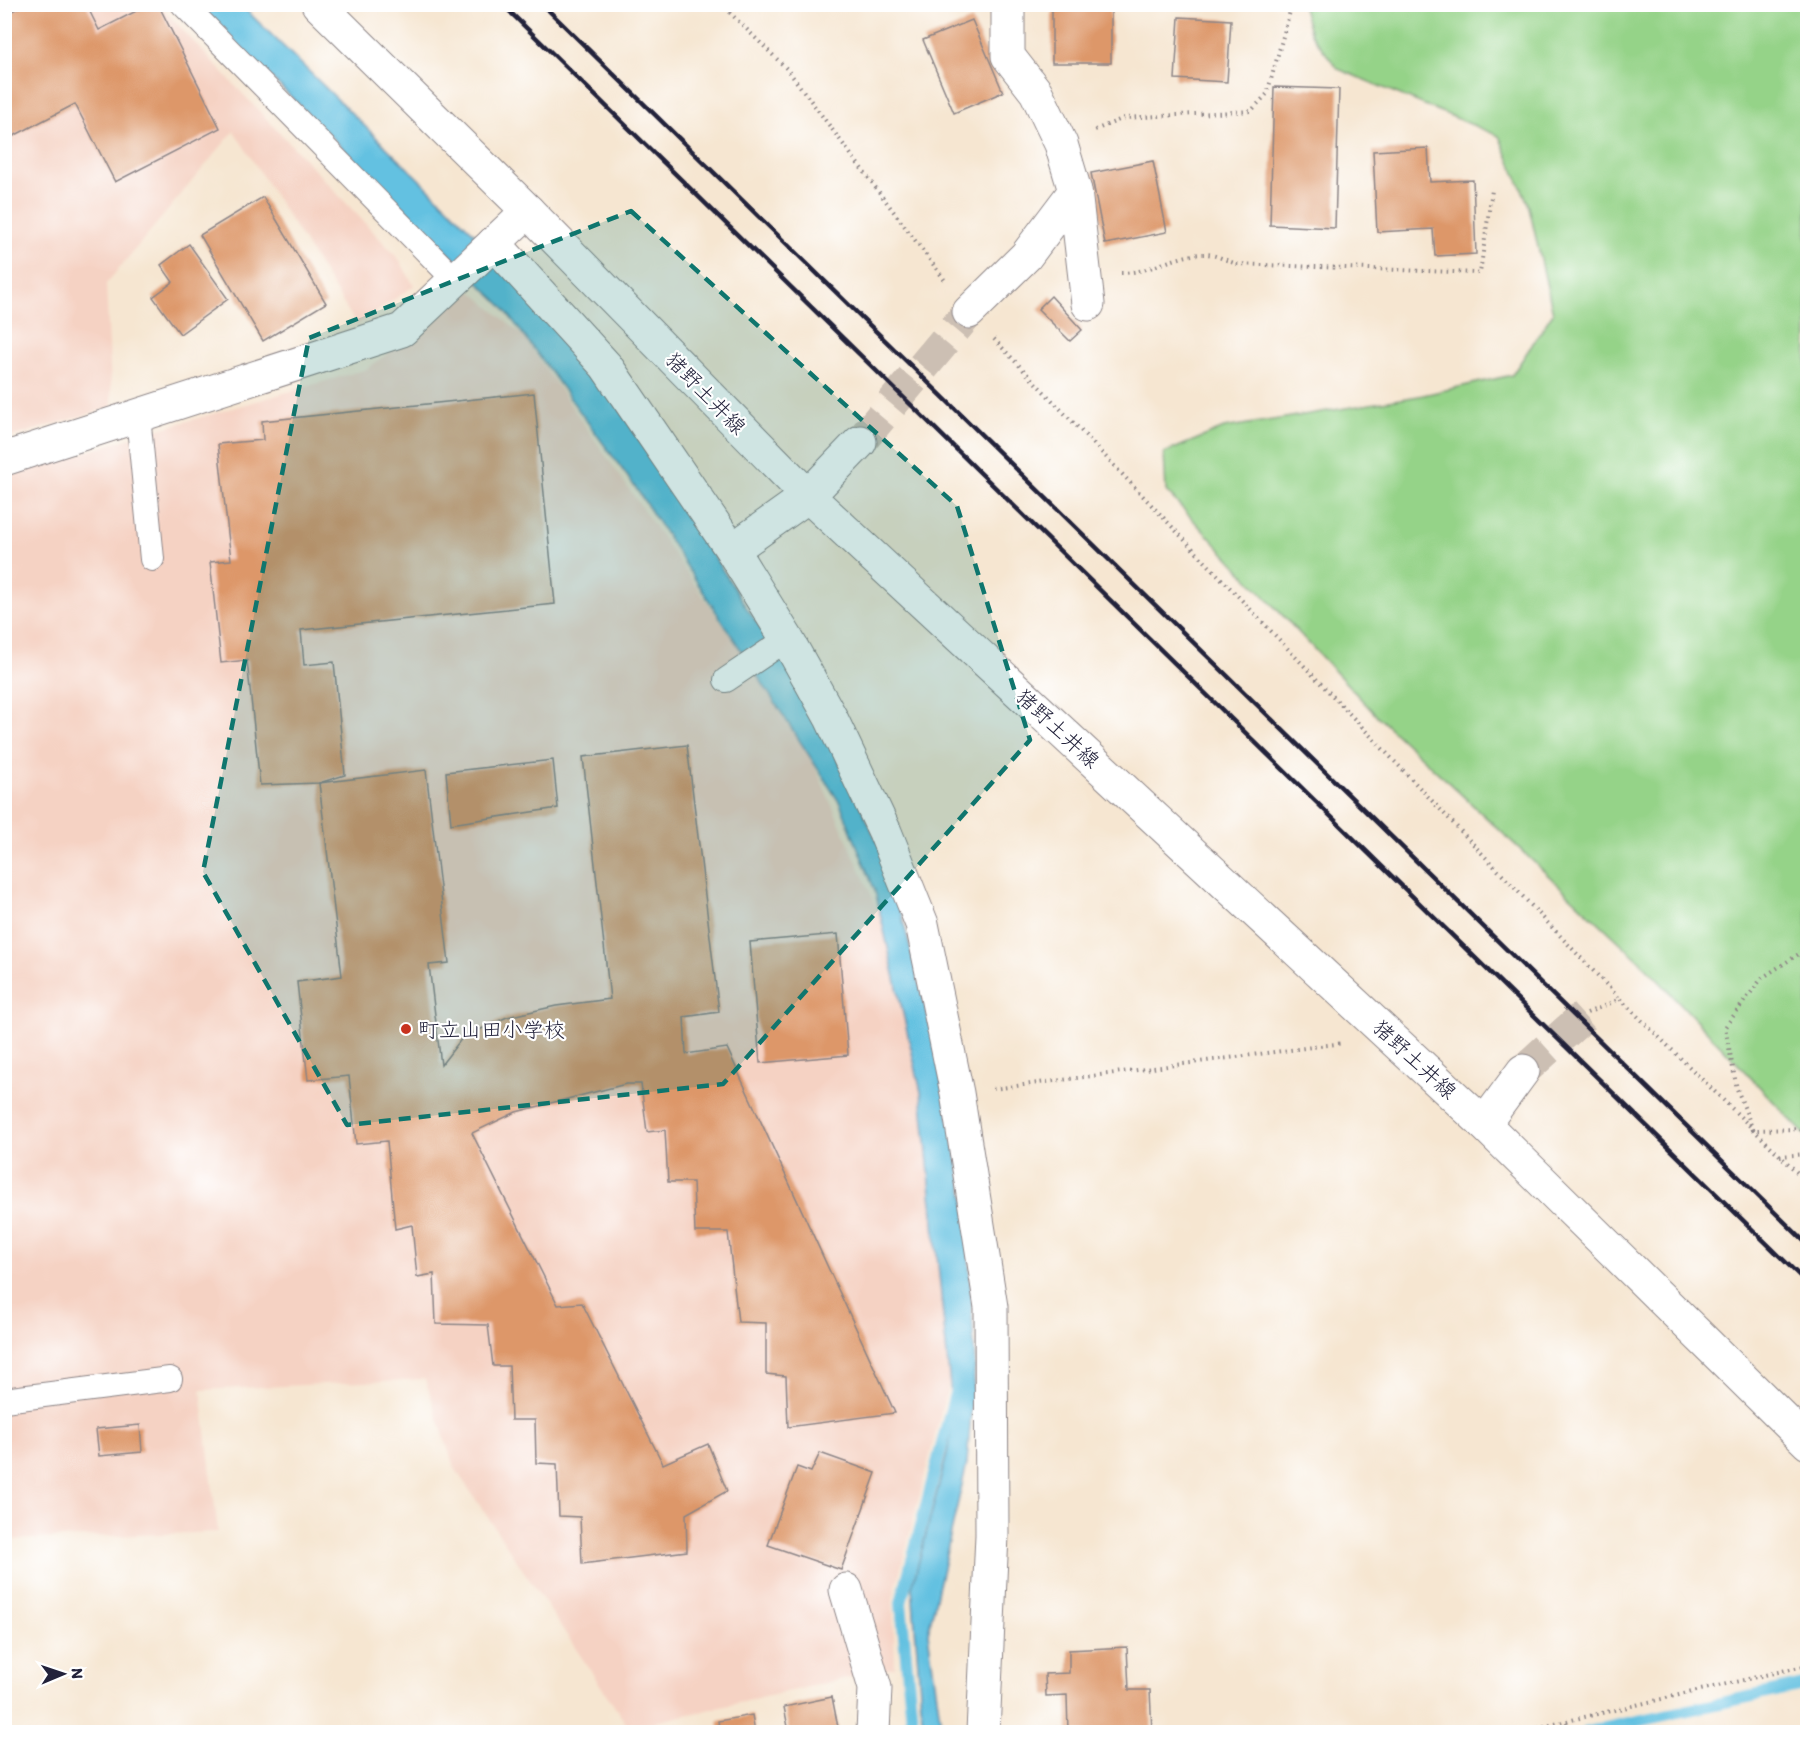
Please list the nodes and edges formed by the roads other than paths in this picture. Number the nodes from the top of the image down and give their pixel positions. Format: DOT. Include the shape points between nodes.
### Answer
graph roads {
  1 [pos="183,4"];
  2 [pos="318,4"];
  3 [pos="1008,4"];
  4 [pos="1075,191"];
  5 [pos="528,211"];
  6 [pos="494,243"];
  7 [pos="455,280"];
  8 [pos="1086,288"];
  9 [pos="969,312"];
  10 [pos="138,416"];
  11 [pos="860,442"];
  12 [pos="4,459"];
  13 [pos="808,496"];
  14 [pos="732,550"];
  15 [pos="153,559"];
  16 [pos="787,639"];
  17 [pos="726,680"];
  18 [pos="1523,1071"];
  19 [pos="1484,1124"];
  20 [pos="170,1379"];
  21 [pos="4,1400"];
  22 [pos="1808,1443"];
  23 [pos="846,1590"];
  24 [pos="873,1732"];
  25 [pos="983,1732"];
  1 -- 7 [label="lane"];
  2 -- 5 [label="street, 猪野土井線"];
  3 -- 4 [label="street" via="1008,56 1036,92 1061,144"];
  4 -- 8 [label="street"];
  4 -- 9 [label="street" via="1026,256"];
  5 -- 6 [label="street"];
  5 -- 13 [label="street, 猪野土井線"];
  6 -- 7 [label="street"];
  6 -- 14 [label="street" via="606,366"];
  7 -- 10 [label="street" via="402,330"];
  10 -- 12 [label="street"];
  10 -- 15 [label="lane"];
  11 -- 13 [label="street"];
  13 -- 14 [label="street"];
  13 -- 19 [label="street, 猪野土井線"];
  14 -- 16 [label="street"];
  16 -- 17 [label="lane"];
  16 -- 25 [label="street" via="831,718 885,832 922,924 957,1093 991,1307 992,1535"];
  18 -- 19 [label="street"];
  19 -- 22 [label="street, 猪野土井線"];
  20 -- 21 [label="lane"];
  23 -- 24 [label="street" via="875,1688"];
}
